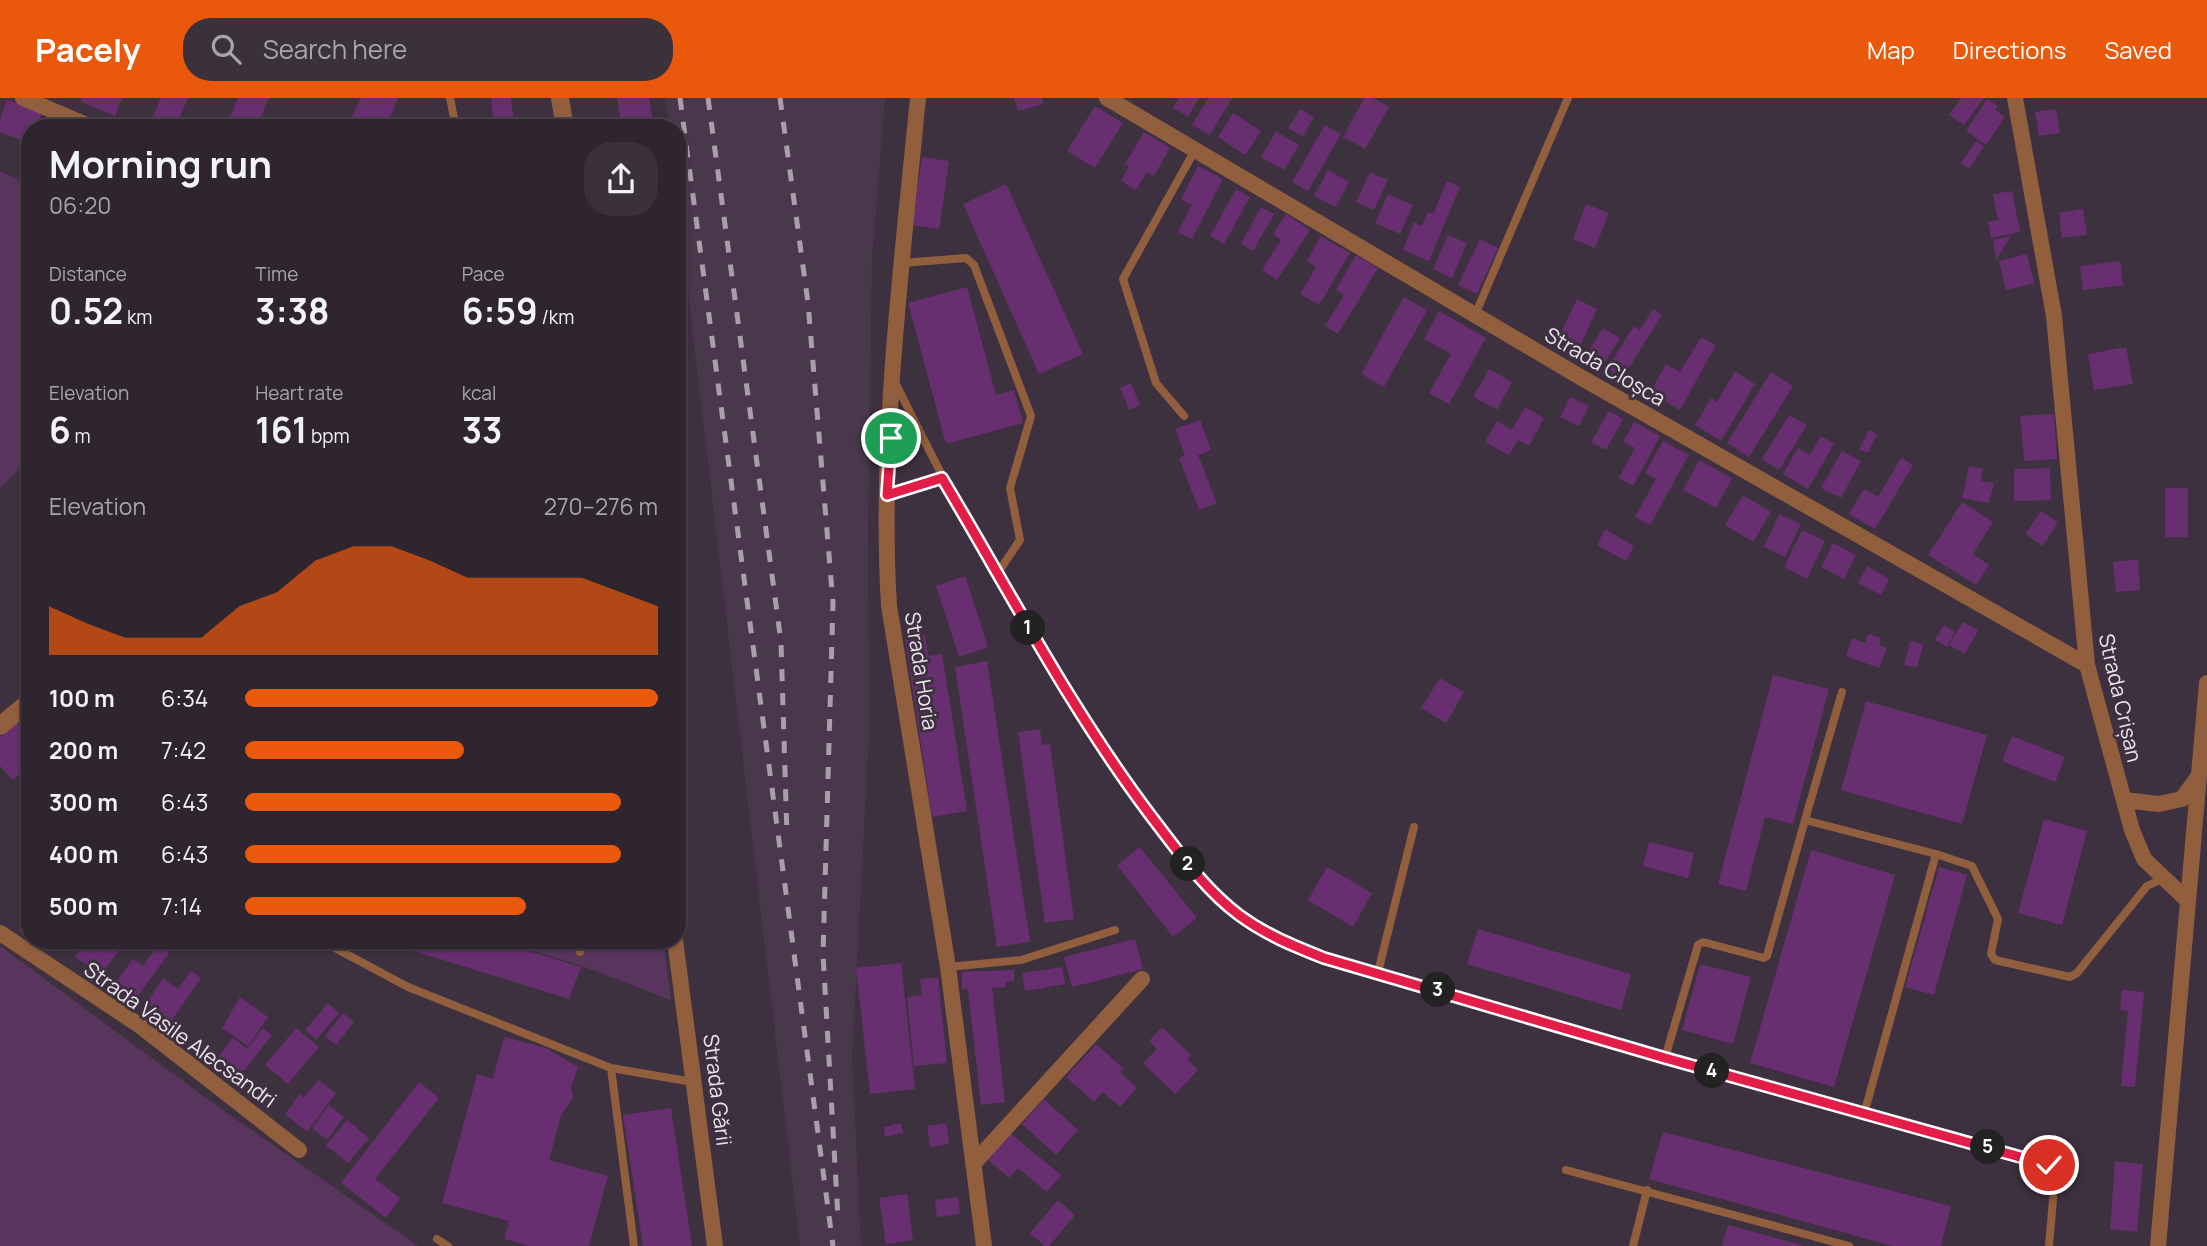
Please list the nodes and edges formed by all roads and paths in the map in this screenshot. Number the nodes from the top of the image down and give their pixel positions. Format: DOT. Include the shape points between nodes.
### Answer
graph roads {
  1 [pos="23,98"];
  2 [pos="450,98"];
  3 [pos="561,98"];
  4 [pos="918,98"];
  5 [pos="1107,98"];
  6 [pos="1568,98"];
  7 [pos="2015,98"];
  8 [pos="454,117"];
  9 [pos="73,119"];
  10 [pos="564,119"];
  11 [pos="1195,150"];
  12 [pos="902,263"];
  13 [pos="1475,315"];
  14 [pos="894,381"];
  15 [pos="1184,416"];
  16 [pos="942,478"];
  17 [pos="887,495"];
  18 [pos="997,575"];
  19 [pos="2087,665"];
  20 [pos="2207,683"];
  21 [pos="1842,692"];
  22 [pos="21,708"];
  23 [pos="0,726"];
  24 [pos="2199,775"];
  25 [pos="2124,800"];
  26 [pos="1805,820"];
  27 [pos="1414,827"];
  28 [pos="1936,854"];
  29 [pos="2162,879"];
  30 [pos="2187,900"];
  31 [pos="1115,930"];
  32 [pos="0,933"];
  33 [pos="21,947"];
  34 [pos="24,949"];
  35 [pos="337,949"];
  36 [pos="580,949"];
  37 [pos="676,949"];
  38 [pos="580,952"];
  39 [pos="948,967"];
  40 [pos="1378,972"];
  41 [pos="1142,979"];
  42 [pos="1665,1058"];
  43 [pos="611,1068"];
  44 [pos="693,1082"];
  45 [pos="1864,1114"];
  46 [pos="299,1150"];
  47 [pos="973,1164"];
  48 [pos="1566,1170"];
  49 [pos="1647,1190"];
  50 [pos="437,1239"];
  51 [pos="448,1246"];
  52 [pos="634,1246"];
  53 [pos="715,1246"];
  54 [pos="984,1246"];
  55 [pos="1633,1246"];
  56 [pos="1849,1246"];
  57 [pos="2049,1246"];
  58 [pos="2158,1246"];
  1 -- 9 [label="street"];
  2 -- 8 [label="lane"];
  3 -- 10 [label="street"];
  4 -- 12 [label="street, Strada Horia"];
  5 -- 11 [label="street, Strada Cloșca"];
  6 -- 13 [label="lane"];
  7 -- 19 [label="street, Strada Crișan" via="2054,316"];
  11 -- 13 [label="street, Strada Cloșca"];
  11 -- 15 [label="lane" via="1123,279 1156,383"];
  12 -- 14 [label="street, Strada Horia"];
  12 -- 18 [label="lane" via="966,258 974,265 1031,416 1010,488 1020,540"];
  13 -- 19 [label="street, Strada Cloșca"];
  14 -- 16 [label="lane"];
  14 -- 17 [label="street, Strada Horia"];
  16 -- 17 [label="lane"];
  16 -- 18 [label="lane"];
  17 -- 39 [label="street, Strada Horia" via="890,606"];
  18 -- 40 [label="lane" via="1086,725 1190,867 1238,914 1276,939"];
  19 -- 25 [label="street, Strada Crișan"];
  20 -- 24 [label="street"];
  21 -- 26 [label="lane"];
  22 -- 23 [label="street"];
  24 -- 25 [label="street" via="2182,799 2144,804"];
  24 -- 30 [label="street"];
  25 -- 29 [label="street, Strada Crișan" via="2144,859"];
  26 -- 28 [label="lane"];
  26 -- 42 [label="lane" via="1767,956 1703,942 1698,945"];
  27 -- 40 [label="lane"];
  28 -- 29 [label="lane" via="1972,866 1998,919 1991,954 1995,960 2070,977 2147,886"];
  28 -- 45 [label="lane"];
  29 -- 30 [label="street, Strada Crișan"];
  30 -- 58 [label="street"];
  31 -- 39 [label="lane" via="1021,960"];
  32 -- 33 [label="street, Strada Vasile Alecsandri"];
  34 -- 46 [label="street, Strada Vasile Alecsandri" via="139,1025"];
  35 -- 43 [label="lane" via="408,986"];
  36 -- 38 [label="lane"];
  37 -- 44 [label="street, Strada Gării"];
  39 -- 47 [label="street, Strada Horia"];
  40 -- 42 [label="lane"];
  41 -- 47 [label="street"];
  42 -- 45 [label="lane"];
  43 -- 44 [label="lane"];
  43 -- 52 [label="lane"];
  44 -- 53 [label="street, Strada Gării"];
  45 -- 57 [label="lane" via="2049,1165 2055,1176"];
  47 -- 54 [label="street, Strada Horia"];
  48 -- 49 [label="lane"];
  49 -- 55 [label="lane"];
  49 -- 56 [label="lane"];
  50 -- 51 [label="lane"];
}
